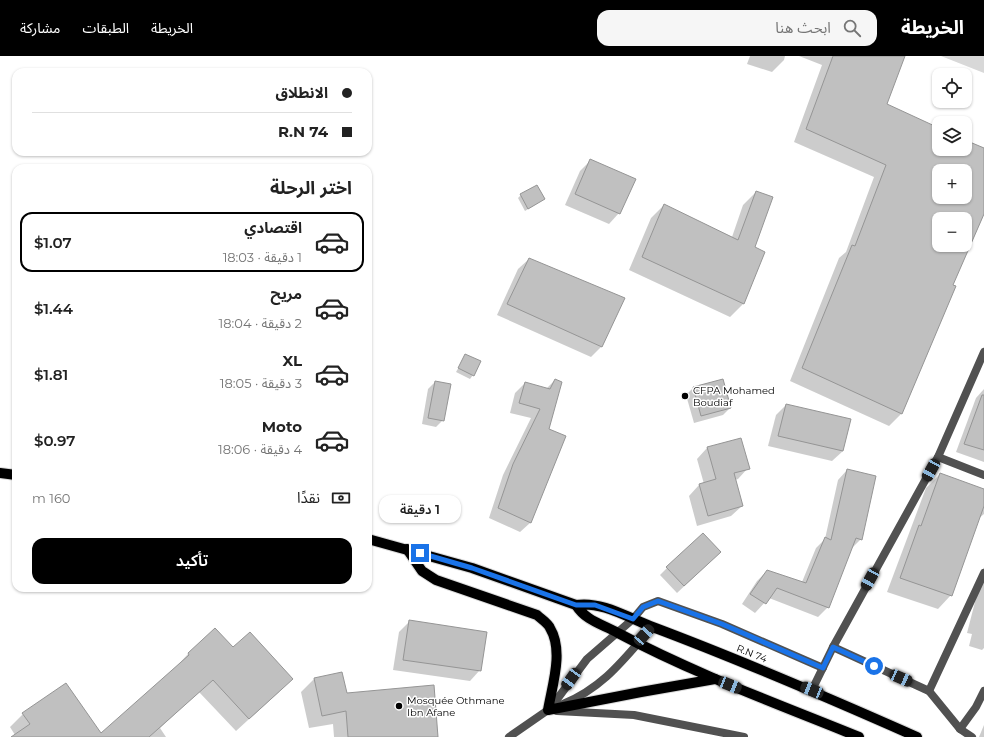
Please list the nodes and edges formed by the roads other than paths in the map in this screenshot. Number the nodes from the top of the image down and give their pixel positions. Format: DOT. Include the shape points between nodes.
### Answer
graph roads {
  1 [pos="984,352"];
  2 [pos="938,457"];
  3 [pos="0,473"];
  4 [pos="12,474"];
  5 [pos="984,476"];
  6 [pos="372,540"];
  7 [pos="406,549"];
  8 [pos="984,573"];
  9 [pos="576,605"];
  10 [pos="633,619"];
  11 [pos="652,627"];
  12 [pos="617,632"];
  13 [pos="637,644"];
  14 [pos="833,647"];
  15 [pos="823,668"];
  16 [pos="715,680"];
  17 [pos="812,690"];
  18 [pos="928,691"];
  19 [pos="984,691"];
  20 [pos="548,710"];
  21 [pos="960,729"];
  22 [pos="509,737"];
  23 [pos="744,737"];
  24 [pos="859,737"];
  25 [pos="917,737"];
  26 [pos="972,737"];
  1 -- 2 [label="street"];
  2 -- 5 [label="street"];
  2 -- 14 [label="street"];
  3 -- 4 [label="main road"];
  6 -- 7 [label="main road, R.N 74"];
  7 -- 9 [label="main road, R.N 74" via="472,568"];
  7 -- 20 [label="main road" via="422,571 436,580 537,616 550,627 556,641 556,655"];
  8 -- 18 [label="street"];
  9 -- 10 [label="main road, R.N 74" via="595,605"];
  9 -- 12 [label="main road, R.N 74" via="588,619"];
  10 -- 11 [label="main road, R.N 74"];
  10 -- 12 [label="street"];
  10 -- 15 [label="street" via="643,607 658,601 722,624"];
  11 -- 13 [label="street"];
  11 -- 17 [label="main road, R.N 74"];
  12 -- 13 [label="main road, R.N 74"];
  12 -- 20 [label="street" via="587,659"];
  13 -- 16 [label="main road, R.N 74"];
  13 -- 20 [label="street" via="604,679 581,696"];
  14 -- 15 [label="street"];
  14 -- 18 [label="street"];
  15 -- 17 [label="street"];
  16 -- 20 [label="main road"];
  16 -- 24 [label="main road, R.N 74"];
  17 -- 25 [label="main road, R.N 74"];
  18 -- 21 [label="street"];
  19 -- 21 [label="street"];
  20 -- 22 [label="street"];
  20 -- 23 [label="street" via="634,715"];
  21 -- 26 [label="street"];
}
